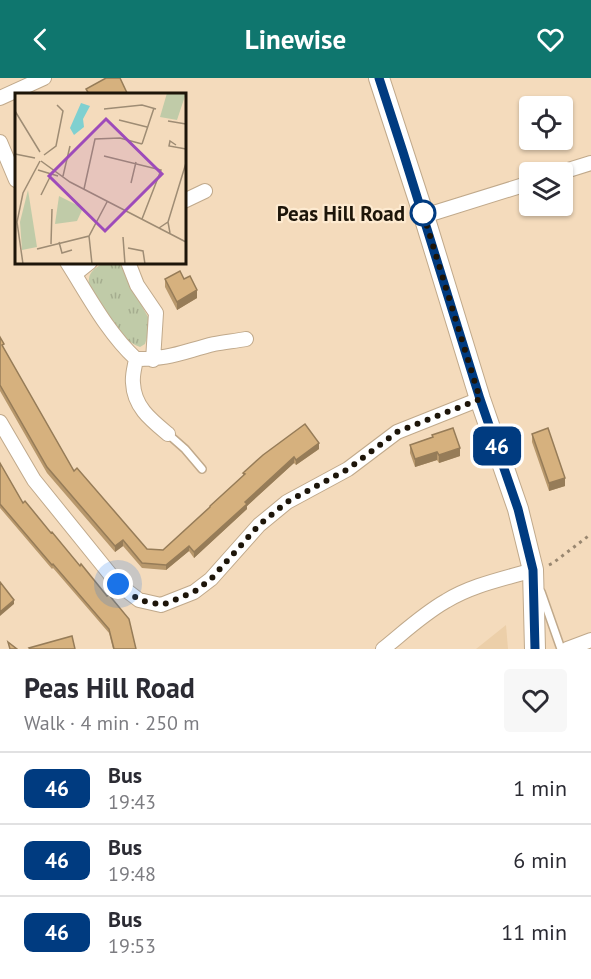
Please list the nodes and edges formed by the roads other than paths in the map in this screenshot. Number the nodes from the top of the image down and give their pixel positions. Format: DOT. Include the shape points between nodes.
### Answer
graph roads {
  1 [pos="44,78"];
  2 [pos="379,78"];
  3 [pos="0,98"];
  4 [pos="0,142"];
  5 [pos="591,163"];
  6 [pos="573,169"];
  7 [pos="15,178"];
  8 [pos="519,186"];
  9 [pos="205,191"];
  10 [pos="186,200"];
  11 [pos="424,216"];
  12 [pos="129,264"];
  13 [pos="71,268"];
  14 [pos="246,339"];
  15 [pos="136,359"];
  16 [pos="153,360"];
  17 [pos="480,399"];
  18 [pos="0,422"];
  19 [pos="168,434"];
  20 [pos="202,469"];
  21 [pos="533,570"];
  22 [pos="591,640"];
  23 [pos="383,649"];
  24 [pos="536,649"];
  25 [pos="561,649"];
  26 [pos="567,649"];
  1 -- 3 [label="street"];
  2 -- 11 [label="main road"];
  4 -- 7 [label="street"];
  5 -- 6 [label="street"];
  8 -- 11 [label="street"];
  9 -- 10 [label="street"];
  11 -- 17 [label="main road"];
  12 -- 16 [label="street" via="156,314"];
  13 -- 15 [label="street" via="102,318"];
  14 -- 16 [label="street"];
  15 -- 16 [label="street"];
  15 -- 19 [label="street" via="133,383 137,402"];
  17 -- 18 [label="street" via="397,432 348,469 287,502 259,525 211,579 194,592 162,605 139,600 118,584 34,480"];
  17 -- 21 [label="main road" via="518,509"];
  19 -- 20 [label="lane"];
  21 -- 23 [label="street" via="477,586 446,601"];
  21 -- 24 [label="main road"];
  21 -- 25 [label="lane"];
  22 -- 26 [label="street"];
}
